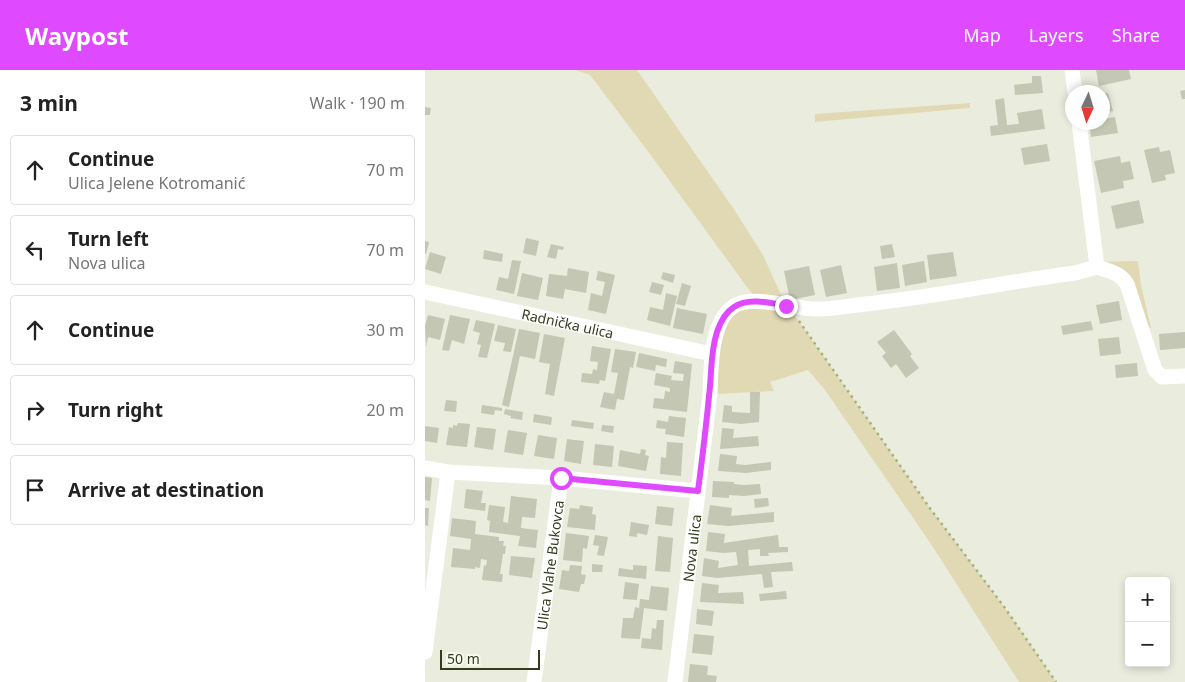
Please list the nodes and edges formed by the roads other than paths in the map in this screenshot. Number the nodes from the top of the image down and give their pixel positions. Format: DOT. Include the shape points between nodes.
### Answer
graph roads {
  1 [pos="1073,70"];
  2 [pos="1074,85"];
  3 [pos="1080,130"];
  4 [pos="1096,261"];
  5 [pos="425,292"];
  6 [pos="711,354"];
  7 [pos="1185,376"];
  8 [pos="425,468"];
  9 [pos="448,472"];
  10 [pos="561,478"];
  11 [pos="698,491"];
  12 [pos="425,652"];
  13 [pos="534,682"];
  14 [pos="675,682"];
  1 -- 2 [label="street"];
  3 -- 4 [label="street"];
  4 -- 6 [label="street, Nova ulica" via="1075,273 899,301 817,309 743,302 728,312 717,330"];
  4 -- 7 [label="street" via="1127,284 1155,370 1162,377"];
  5 -- 6 [label="street, Radnička ulica"];
  6 -- 11 [label="street, Nova ulica" via="710,394"];
  8 -- 9 [label="street"];
  9 -- 10 [label="street"];
  9 -- 12 [label="street"];
  10 -- 11 [label="street"];
  10 -- 13 [label="street, Ulica Vlahe Bukovca"];
  11 -- 14 [label="street, Nova ulica"];
}
